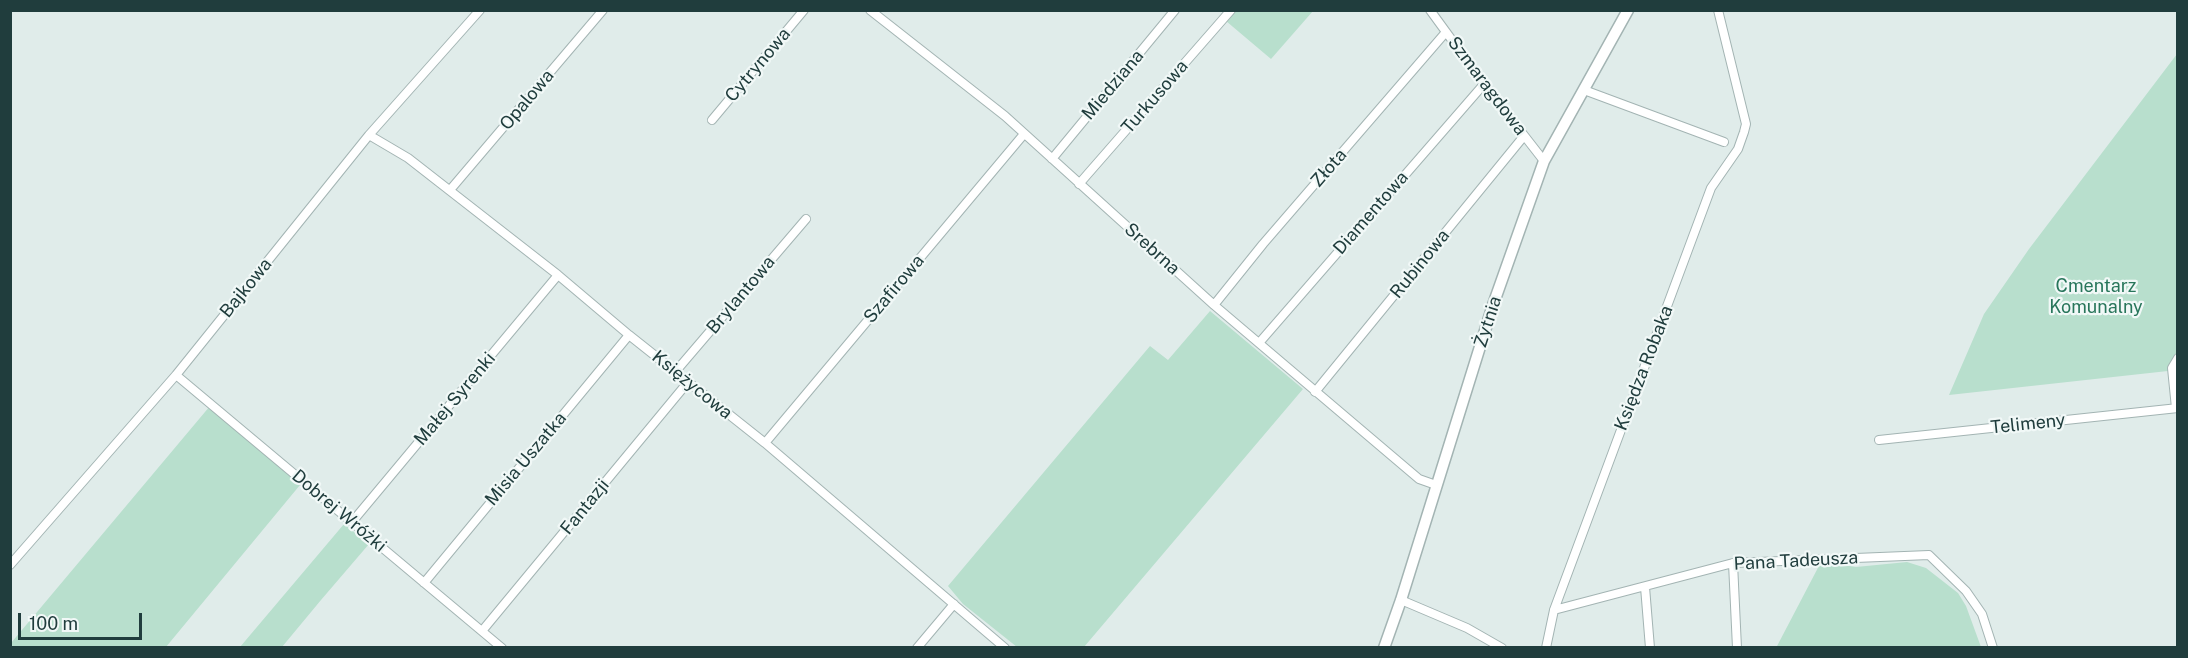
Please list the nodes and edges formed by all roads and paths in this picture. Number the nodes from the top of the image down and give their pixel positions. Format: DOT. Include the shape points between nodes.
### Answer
graph roads {
  1 [pos="480,10"];
  2 [pos="603,10"];
  3 [pos="804,10"];
  4 [pos="870,10"];
  5 [pos="1175,10"];
  6 [pos="1231,10"];
  7 [pos="1430,10"];
  8 [pos="1628,10"];
  9 [pos="1718,10"];
  10 [pos="1446,32"];
  11 [pos="1484,84"];
  12 [pos="1584,90"];
  13 [pos="712,120"];
  14 [pos="1024,134"];
  15 [pos="369,135"];
  16 [pos="1524,136"];
  17 [pos="1724,142"];
  18 [pos="1052,159"];
  19 [pos="1544,161"];
  20 [pos="1079,184"];
  21 [pos="450,190"];
  22 [pos="806,219"];
  23 [pos="558,275"];
  24 [pos="1214,305"];
  25 [pos="629,335"];
  26 [pos="1259,343"];
  27 [pos="2178,358"];
  28 [pos="676,371"];
  29 [pos="176,375"];
  30 [pos="688,382"];
  31 [pos="1315,392"];
  32 [pos="2177,408"];
  33 [pos="1879,440"];
  34 [pos="765,443"];
  35 [pos="1436,485"];
  36 [pos="352,522"];
  37 [pos="1733,563"];
  38 [pos="10,565"];
  39 [pos="424,583"];
  40 [pos="1645,587"];
  41 [pos="1401,600"];
  42 [pos="954,604"];
  43 [pos="1554,610"];
  44 [pos="483,632"];
  45 [pos="502,648"];
  46 [pos="917,648"];
  47 [pos="1005,648"];
  48 [pos="1384,648"];
  49 [pos="1502,648"];
  50 [pos="1546,648"];
  51 [pos="1650,648"];
  52 [pos="1737,648"];
  53 [pos="1993,648"];
  1 -- 15 [label="street, Bajkowa"];
  2 -- 21 [label="street, Opalowa"];
  3 -- 13 [label="street, Cytrynowa"];
  4 -- 14 [label="street, Srebrna"];
  5 -- 18 [label="street, Miedziana"];
  6 -- 20 [label="street, Turkusowa"];
  7 -- 10 [label="street, Szmaragdowa"];
  8 -- 12 [label="street, Żytnia"];
  9 -- 43 [label="street, Księdza Robaka" via="1746,124 1744,132 1711,188"];
  10 -- 11 [label="street, Szmaragdowa"];
  10 -- 24 [label="street, Złota"];
  11 -- 16 [label="street, Szmaragdowa"];
  11 -- 26 [label="street, Diamentowa"];
  12 -- 17 [label="street"];
  12 -- 19 [label="street, Żytnia"];
  14 -- 18 [label="street, Srebrna"];
  14 -- 34 [label="street, Szafirowa"];
  15 -- 21 [label="street, Księżycowa"];
  15 -- 29 [label="street, Bajkowa"];
  16 -- 19 [label="street, Szmaragdowa"];
  16 -- 31 [label="street, Rubinowa"];
  18 -- 20 [label="street, Srebrna"];
  19 -- 35 [label="street, Żytnia"];
  20 -- 24 [label="street, Srebrna"];
  21 -- 23 [label="street, Księżycowa"];
  22 -- 28 [label="street, Brylantowa"];
  23 -- 25 [label="street, Księżycowa"];
  23 -- 36 [label="street, Małej Syrenki"];
  24 -- 26 [label="street, Srebrna"];
  25 -- 28 [label="street, Księżycowa"];
  25 -- 39 [label="street, Misia Uszatka"];
  26 -- 31 [label="street, Srebrna"];
  27 -- 32 [label="street" via="2172,368"];
  28 -- 30 [label="street, Księżycowa"];
  29 -- 36 [label="street, Dobrej Wróżki"];
  29 -- 38 [label="street, Bajkowa"];
  30 -- 34 [label="street, Księżycowa"];
  30 -- 44 [label="street, Fantazji"];
  31 -- 35 [label="street, Srebrna" via="1419,478"];
  32 -- 33 [label="street, Telimeny"];
  34 -- 42 [label="street, Księżycowa"];
  35 -- 41 [label="street, Żytnia"];
  36 -- 39 [label="street, Dobrej Wróżki"];
  37 -- 40 [label="street, Pana Tadeusza"];
  37 -- 52 [label="street"];
  37 -- 53 [label="street, Pana Tadeusza" via="1929,555 1966,591 1982,614"];
  39 -- 44 [label="street, Dobrej Wróżki"];
  40 -- 43 [label="street, Pana Tadeusza"];
  40 -- 51 [label="street"];
  41 -- 48 [label="street, Żytnia"];
  41 -- 49 [label="street" via="1467,628"];
  42 -- 46 [label="street"];
  42 -- 47 [label="street, Księżycowa"];
  43 -- 50 [label="street, Księdza Robaka"];
  44 -- 45 [label="street, Dobrej Wróżki"];
}
